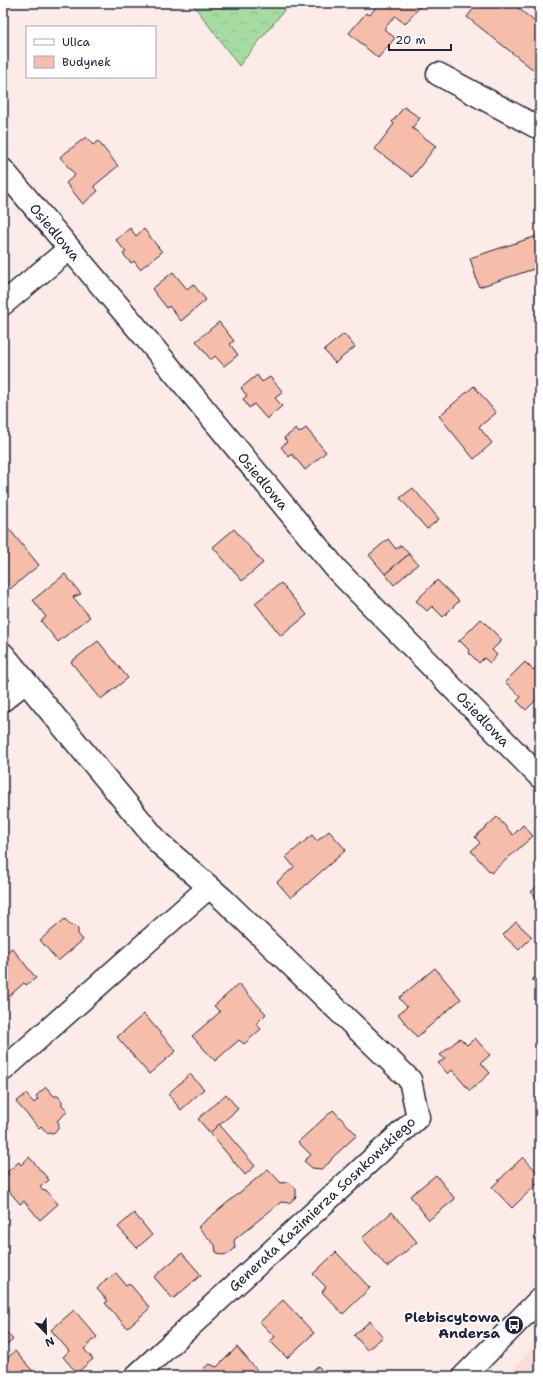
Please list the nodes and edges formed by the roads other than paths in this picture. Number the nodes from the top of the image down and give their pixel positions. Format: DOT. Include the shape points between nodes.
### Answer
graph roads {
  1 [pos="438,74"];
  2 [pos="540,121"];
  3 [pos="3,170"];
  4 [pos="69,249"];
  5 [pos="3,304"];
  6 [pos="3,654"];
  7 [pos="26,682"];
  8 [pos="3,700"];
  9 [pos="540,777"];
  10 [pos="209,887"];
  11 [pos="3,1070"];
  12 [pos="540,1299"];
  13 [pos="136,1376"];
  14 [pos="464,1376"];
  1 -- 2 [label="street" via="535,126"];
  3 -- 4 [label="street, Osiedlowa"];
  4 -- 5 [label="street"];
  4 -- 9 [label="street, Osiedlowa" via="337,570"];
  6 -- 7 [label="street, Generała Kazimierza Sosnkowskiego"];
  7 -- 8 [label="street"];
  7 -- 10 [label="street, Generała Kazimierza Sosnkowskiego" via="159,843"];
  10 -- 11 [label="street"];
  10 -- 13 [label="street, Generała Kazimierza Sosnkowskiego" via="410,1080 418,1117"];
  12 -- 14 [label="street"];
}
